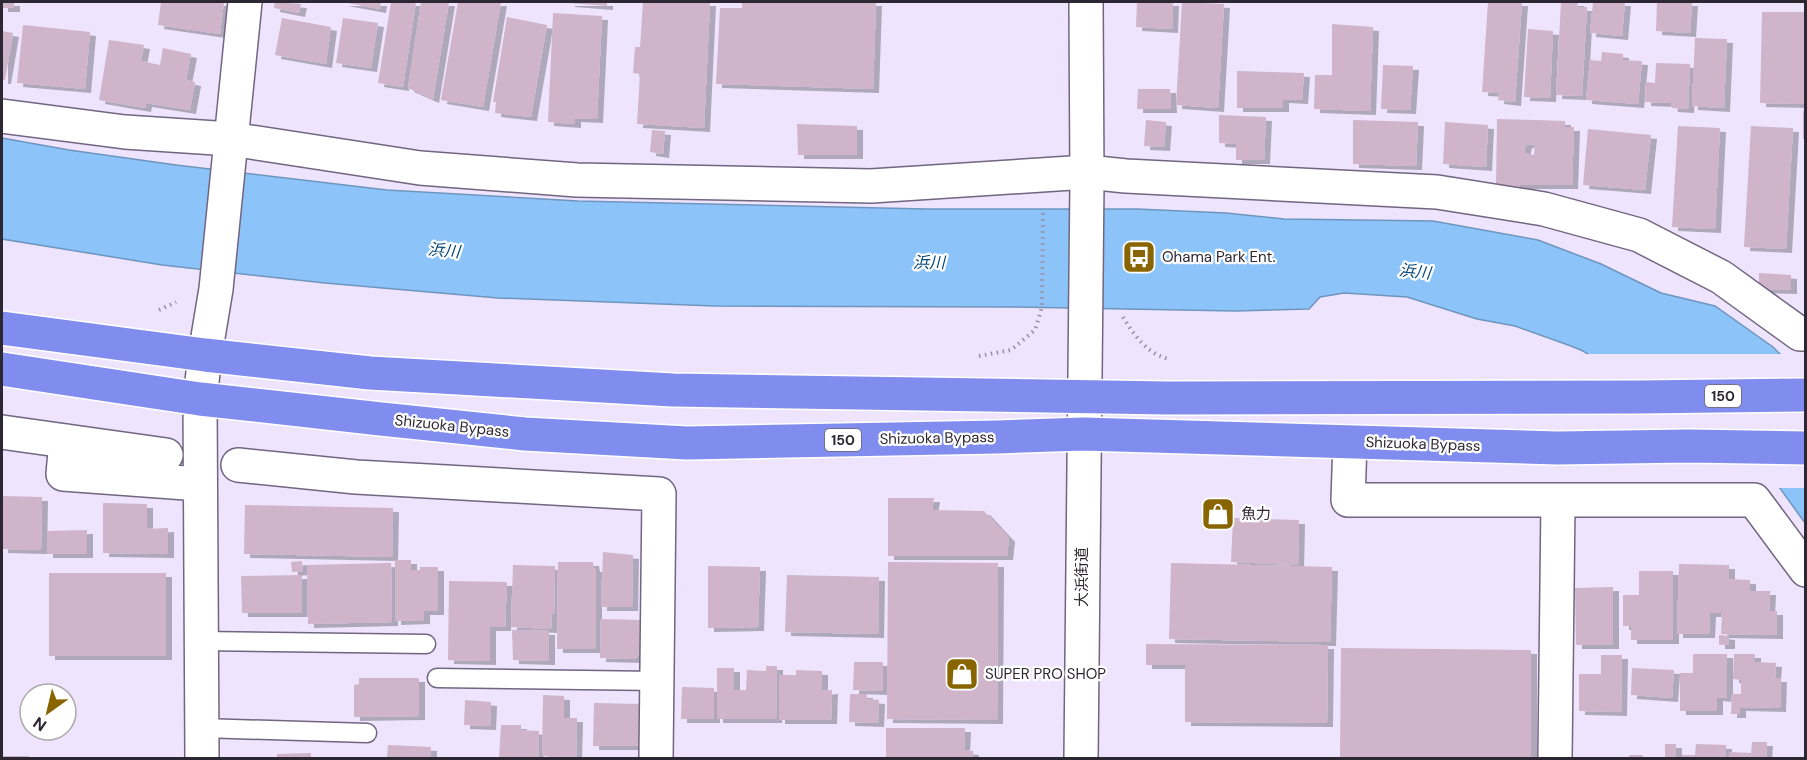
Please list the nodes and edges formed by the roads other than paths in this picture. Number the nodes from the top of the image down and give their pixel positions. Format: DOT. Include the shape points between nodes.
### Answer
graph roads {
  1 [pos="244,2"];
  2 [pos="1086,2"];
  3 [pos="2,116"];
  4 [pos="231,140"];
  5 [pos="1087,177"];
  6 [pos="2,328"];
  7 [pos="1806,334"];
  8 [pos="204,355"];
  9 [pos="2,369"];
  10 [pos="1806,394"];
  11 [pos="1084,396"];
  12 [pos="200,399"];
  13 [pos="2,432"];
  14 [pos="1083,434"];
  15 [pos="66,441"];
  16 [pos="1350,442"];
  17 [pos="1806,448"];
  18 [pos="166,455"];
  19 [pos="238,465"];
  20 [pos="200,484"];
  21 [pos="1558,501"];
  22 [pos="1806,570"];
  23 [pos="201,641"];
  24 [pos="426,644"];
  25 [pos="437,678"];
  26 [pos="657,681"];
  27 [pos="367,733"];
  28 [pos="202,743"];
  29 [pos="656,759"];
  30 [pos="1081,759"];
  31 [pos="1555,759"];
  1 -- 4 [label="street"];
  2 -- 5 [label="street, 大浜街道"];
  3 -- 4 [label="street" via="125,132"];
  4 -- 5 [label="street" via="420,168 578,180 871,186"];
  4 -- 8 [label="street" via="216,289"];
  5 -- 7 [label="street" via="1437,192 1544,209 1639,235 1721,278 1800,334"];
  5 -- 11 [label="street, 大浜街道"];
  6 -- 8 [label="highway, 150"];
  8 -- 11 [label="highway, 150" via="370,373 673,390"];
  8 -- 12 [label="street"];
  9 -- 12 [label="highway, Shizuoka Bypass / 150"];
  10 -- 11 [label="highway, 150"];
  11 -- 14 [label="street, 大浜街道"];
  12 -- 14 [label="highway, Shizuoka Bypass / 150" via="525,434 687,443"];
  12 -- 20 [label="street"];
  13 -- 15 [label="street"];
  14 -- 16 [label="highway, Shizuoka Bypass / 150"];
  14 -- 30 [label="street, 大浜街道"];
  15 -- 18 [label="street"];
  15 -- 20 [label="street" via="63,474"];
  16 -- 17 [label="highway, Shizuoka Bypass / 150" via="1557,448"];
  16 -- 21 [label="street" via="1347,501"];
  19 -- 26 [label="street" via="356,477 659,494"];
  20 -- 23 [label="street"];
  21 -- 22 [label="street" via="1754,501"];
  21 -- 31 [label="street"];
  23 -- 24 [label="lane"];
  23 -- 28 [label="street"];
  25 -- 26 [label="lane"];
  26 -- 29 [label="street"];
  27 -- 28 [label="lane"];
}
